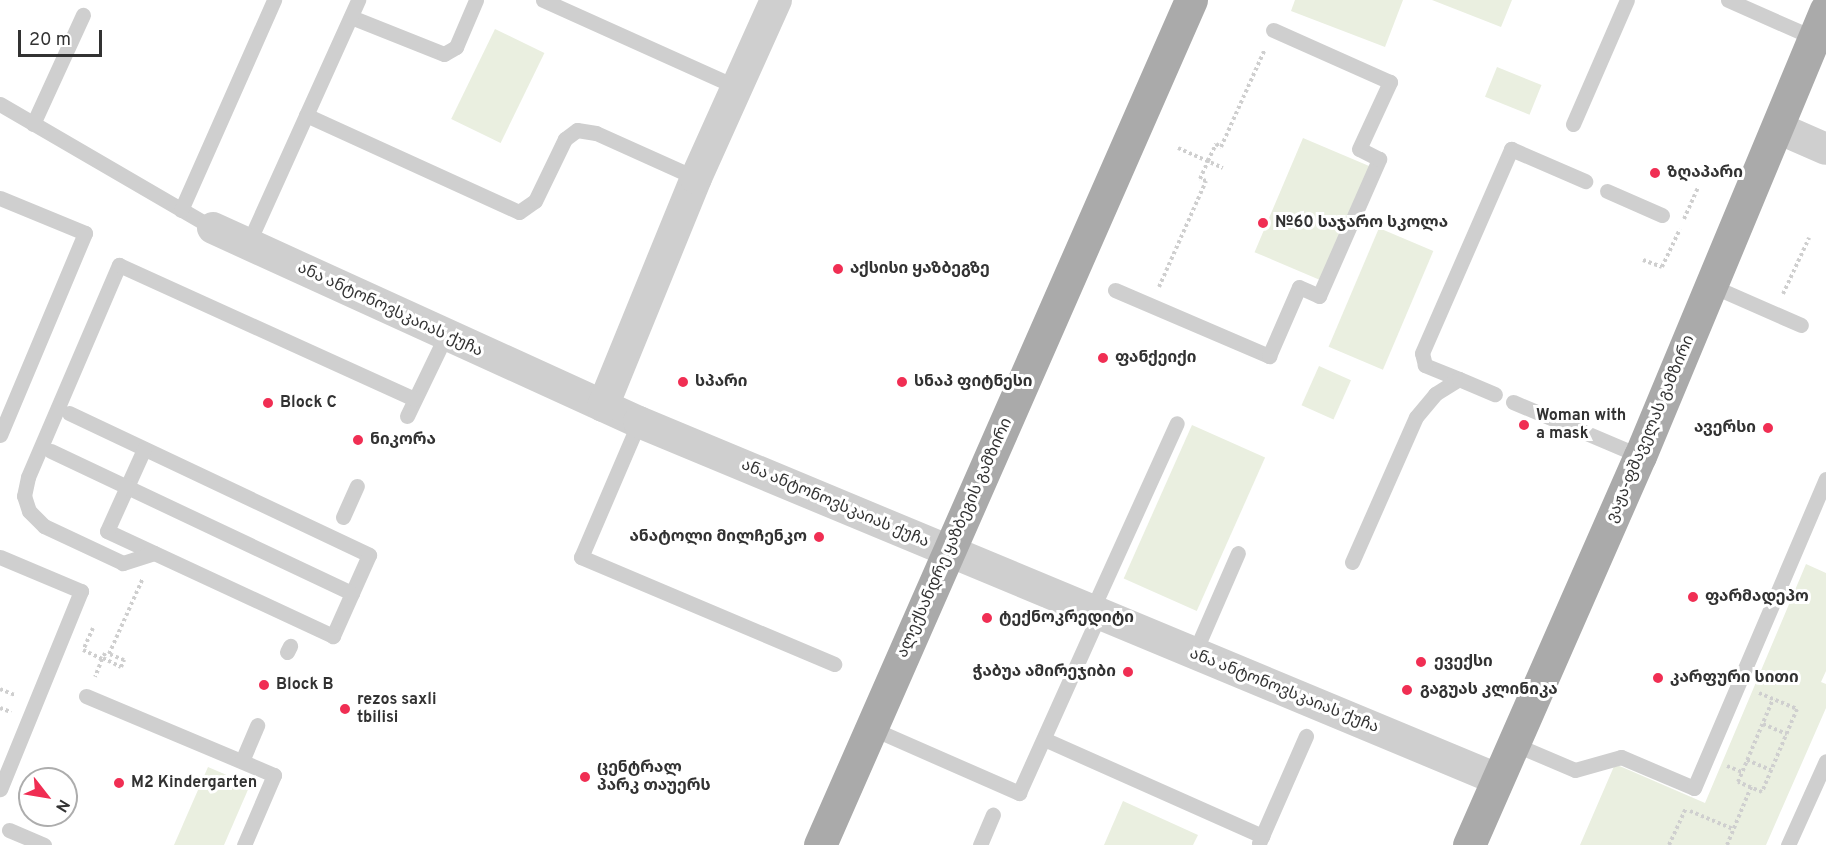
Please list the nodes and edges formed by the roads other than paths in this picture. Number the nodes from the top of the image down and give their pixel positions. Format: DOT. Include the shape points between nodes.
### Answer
graph roads {
  1 [pos="274,0"];
  2 [pos="358,0"];
  3 [pos="476,0"];
  4 [pos="543,0"];
  5 [pos="776,0"];
  6 [pos="1191,0"];
  7 [pos="1627,0"];
  8 [pos="1728,0"];
  9 [pos="83,15"];
  10 [pos="351,17"];
  11 [pos="1820,24"];
  12 [pos="1274,30"];
  13 [pos="737,87"];
  14 [pos="0,104"];
  15 [pos="306,115"];
  16 [pos="33,124"];
  17 [pos="1574,124"];
  18 [pos="1778,128"];
  19 [pos="1826,148"];
  20 [pos="696,178"];
  21 [pos="1584,181"];
  22 [pos="1607,190"];
  23 [pos="0,198"];
  24 [pos="182,210"];
  25 [pos="1662,215"];
  26 [pos="213,228"];
  27 [pos="248,244"];
  28 [pos="1712,286"];
  29 [pos="1115,290"];
  30 [pos="1801,325"];
  31 [pos="445,337"];
  32 [pos="1459,379"];
  33 [pos="1495,394"];
  34 [pos="414,399"];
  35 [pos="1513,402"];
  36 [pos="603,406"];
  37 [pos="69,413"];
  38 [pos="407,416"];
  39 [pos="639,422"];
  40 [pos="1177,423"];
  41 [pos="0,435"];
  42 [pos="144,449"];
  43 [pos="51,451"];
  44 [pos="1640,456"];
  45 [pos="1826,479"];
  46 [pos="357,486"];
  47 [pos="127,488"];
  48 [pos="343,517"];
  49 [pos="949,552"];
  50 [pos="154,553"];
  51 [pos="1238,554"];
  52 [pos="0,557"];
  53 [pos="1352,562"];
  54 [pos="352,592"];
  55 [pos="1096,612"];
  56 [pos="1194,654"];
  57 [pos="834,664"];
  58 [pos="86,696"];
  59 [pos="257,725"];
  60 [pos="871,728"];
  61 [pos="1306,736"];
  62 [pos="1044,739"];
  63 [pos="1514,744"];
  64 [pos="1826,760"];
  65 [pos="242,761"];
  66 [pos="1497,779"];
  67 [pos="0,789"];
  68 [pos="993,815"];
  69 [pos="9,830"];
  70 [pos="1260,841"];
  71 [pos="44,845"];
  72 [pos="244,845"];
  73 [pos="820,845"];
  74 [pos="980,845"];
  75 [pos="1469,845"];
  76 [pos="1788,845"];
  1 -- 24 [label="lane"];
  2 -- 10 [label="lane"];
  3 -- 10 [label="lane" via="456,47 444,54"];
  4 -- 13 [label="lane"];
  5 -- 13 [label="street"];
  6 -- 49 [label="main road, ალექსანდრე ყაზბეგის გამზირი"];
  7 -- 17 [label="lane"];
  8 -- 11 [label="lane"];
  9 -- 16 [label="lane"];
  10 -- 15 [label="lane"];
  11 -- 18 [label="main road, ვაჟა-ფშაველას გამზირი"];
  12 -- 29 [label="lane" via="1390,82 1359,149 1379,159 1319,296 1299,287 1269,356"];
  13 -- 20 [label="street"];
  14 -- 16 [label="lane"];
  15 -- 20 [label="lane" via="519,212 535,201 564,139 577,130 596,133"];
  15 -- 27 [label="lane"];
  16 -- 24 [label="lane"];
  18 -- 19 [label="street"];
  18 -- 28 [label="main road, ვაჟა-ფშაველას გამზირი"];
  20 -- 36 [label="street"];
  21 -- 32 [label="lane" via="1511,149 1422,353 1425,365"];
  22 -- 25 [label="lane"];
  23 -- 41 [label="lane" via="85,233"];
  24 -- 26 [label="lane"];
  26 -- 27 [label="street, ანა ანტონოვსკაიას ქუჩა"];
  27 -- 31 [label="street, ანა ანტონოვსკაიას ქუჩა"];
  28 -- 30 [label="lane"];
  28 -- 44 [label="main road, ვაჟა-ფშაველას გამზირი"];
  31 -- 34 [label="lane"];
  31 -- 36 [label="street, ანა ანტონოვსკაიას ქუჩა"];
  32 -- 33 [label="lane"];
  32 -- 53 [label="lane" via="1435,394 1416,417"];
  34 -- 38 [label="lane"];
  34 -- 50 [label="lane" via="118,266 94,333 28,477 24,496 29,512 44,526 123,563"];
  35 -- 44 [label="lane"];
  36 -- 39 [label="street, ანა ანტონოვსკაიას ქუჩა"];
  37 -- 42 [label="lane"];
  39 -- 49 [label="street, ანა ანტონოვსკაიას ქუჩა"];
  39 -- 57 [label="lane" via="581,557"];
  40 -- 55 [label="lane"];
  42 -- 47 [label="lane"];
  42 -- 54 [label="lane" via="369,555"];
  43 -- 47 [label="lane"];
  44 -- 63 [label="main road, ვაჟა-ფშაველას გამზირი"];
  45 -- 63 [label="lane" via="1694,788 1621,757 1575,770"];
  46 -- 48 [label="lane"];
  47 -- 50 [label="lane" via="107,531"];
  47 -- 54 [label="lane"];
  49 -- 55 [label="street, ანა ანტონოვსკაიას ქუჩა"];
  49 -- 60 [label="main road, ალექსანდრე ყაზბეგის გამზირი"];
  50 -- 54 [label="lane" via="333,636"];
  51 -- 56 [label="lane"];
  52 -- 67 [label="lane" via="81,591"];
  55 -- 56 [label="street, ანა ანტონოვსკაიას ქუჩა"];
  55 -- 62 [label="lane"];
  56 -- 66 [label="street, ანა ანტონოვსკაიას ქუჩა"];
  58 -- 65 [label="lane"];
  59 -- 65 [label="lane"];
  60 -- 62 [label="lane" via="1019,793"];
  60 -- 73 [label="main road, ალექსანდრე ყაზბეგის გამზირი"];
  61 -- 70 [label="lane"];
  62 -- 70 [label="lane"];
  63 -- 66 [label="main road, ვაჟა-ფშაველას გამზირი"];
  64 -- 76 [label="lane"];
  65 -- 72 [label="lane" via="274,775"];
  66 -- 75 [label="main road, ვაჟა-ფშაველას გამზირი"];
  68 -- 74 [label="lane"];
  69 -- 71 [label="lane"];
}
